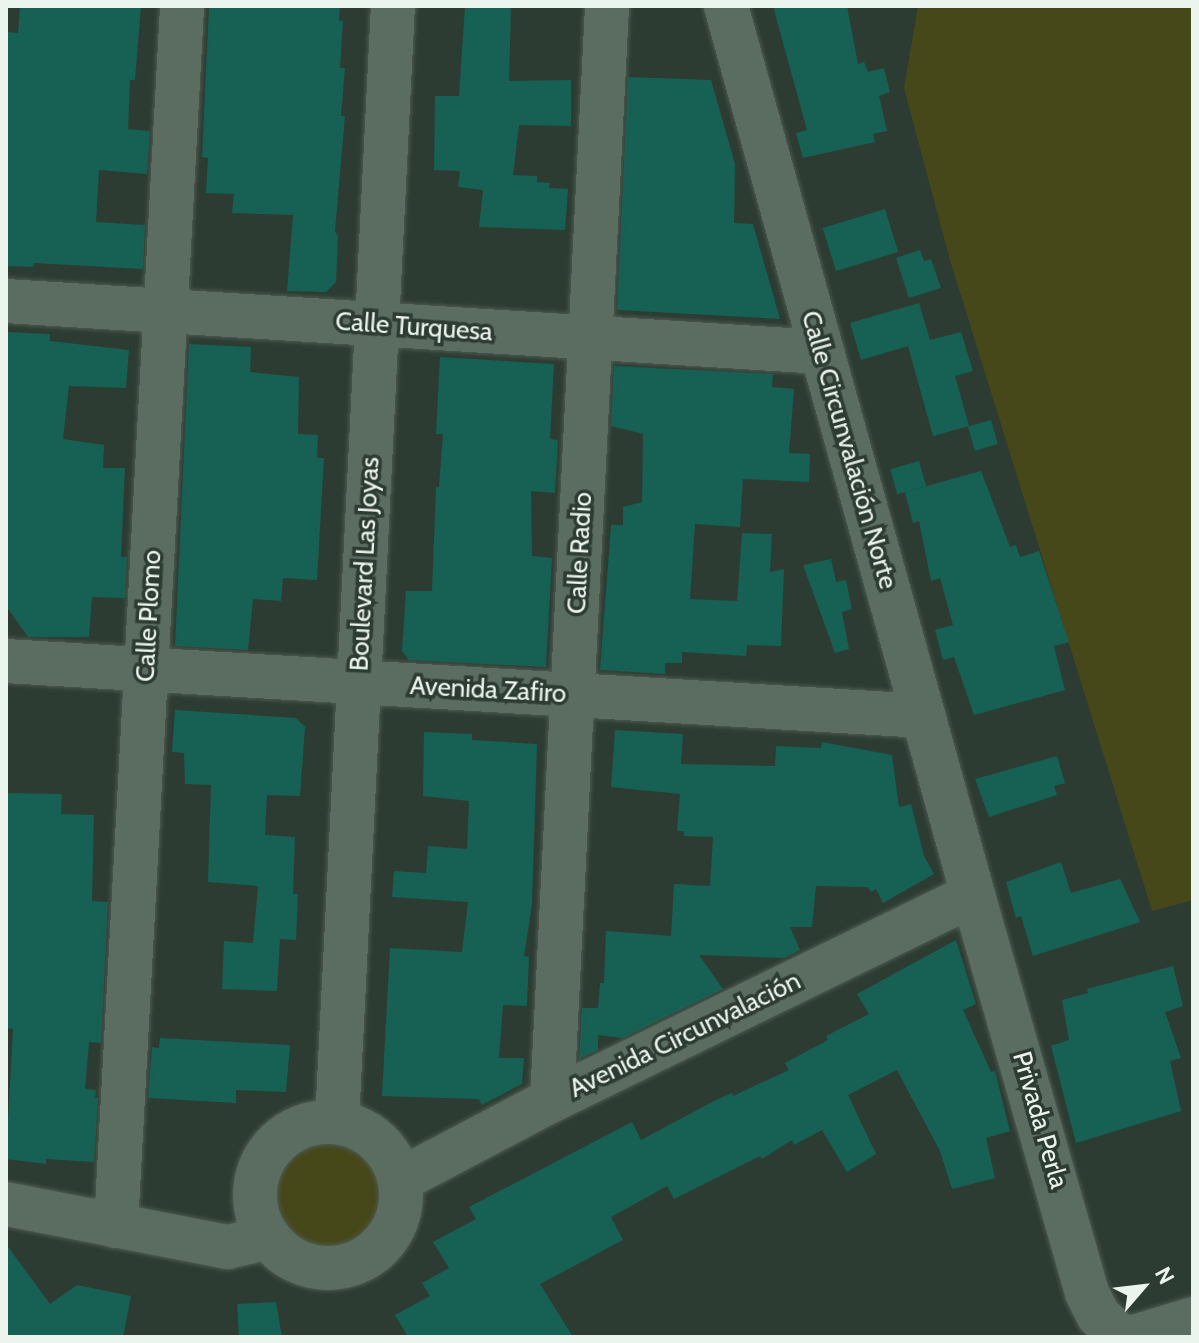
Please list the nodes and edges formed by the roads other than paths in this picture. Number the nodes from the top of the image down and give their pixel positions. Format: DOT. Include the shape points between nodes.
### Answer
graph roads {
  1 [pos="182,6"];
  2 [pos="393,6"];
  3 [pos="607,6"];
  4 [pos="726,6"];
  5 [pos="6,301"];
  6 [pos="166,311"];
  7 [pos="377,324"];
  8 [pos="590,338"];
  9 [pos="822,352"];
  10 [pos="6,661"];
  11 [pos="146,669"];
  12 [pos="359,682"];
  13 [pos="572,695"];
  14 [pos="923,716"];
  15 [pos="973,895"];
  16 [pos="552,1100"];
  17 [pos="337,1122"];
  18 [pos="400,1180"];
  19 [pos="6,1204"];
  20 [pos="116,1226"];
  21 [pos="269,1237"];
  22 [pos="1193,1319"];
  23 [pos="1121,1337"];
  24 [pos="1134,1337"];
  1 -- 6 [label="street, Calle Plomo"];
  2 -- 7 [label="street, Boulevard Las Joyas"];
  3 -- 8 [label="street, Calle Radio"];
  4 -- 9 [label="street, Calle Circunvalación Norte"];
  5 -- 6 [label="street, Calle Turquesa"];
  6 -- 7 [label="street, Calle Turquesa"];
  6 -- 11 [label="street, Calle Plomo"];
  7 -- 8 [label="street, Calle Turquesa"];
  7 -- 12 [label="street, Boulevard Las Joyas"];
  8 -- 9 [label="street, Calle Turquesa"];
  8 -- 13 [label="street, Calle Radio"];
  9 -- 14 [label="street, Calle Circunvalación Norte"];
  10 -- 11 [label="street, Avenida Zafiro"];
  11 -- 12 [label="street, Avenida Zafiro"];
  11 -- 20 [label="street, Calle Plomo"];
  12 -- 13 [label="street, Avenida Zafiro"];
  12 -- 17 [label="street, Boulevard Las Joyas"];
  13 -- 14 [label="street, Avenida Zafiro"];
  13 -- 16 [label="street, Calle Radio"];
  14 -- 15 [label="street, Calle Circunvalación Norte"];
  15 -- 16 [label="street, Avenida Circunvalación"];
  15 -- 23 [label="street, Privada Perla" via="1087,1293 1098,1315"];
  16 -- 18 [label="street, Avenida Circunvalación"];
  17 -- 18 [label="street" via="359,1128 377,1141"];
  17 -- 21 [label="street" via="313,1123 272,1147 255,1191 258,1215"];
  18 -- 21 [label="street" via="395,1223 367,1257 325,1268 303,1264"];
  19 -- 20 [label="street"];
  20 -- 21 [label="street" via="228,1247"];
  22 -- 24 [label="street"];
}
